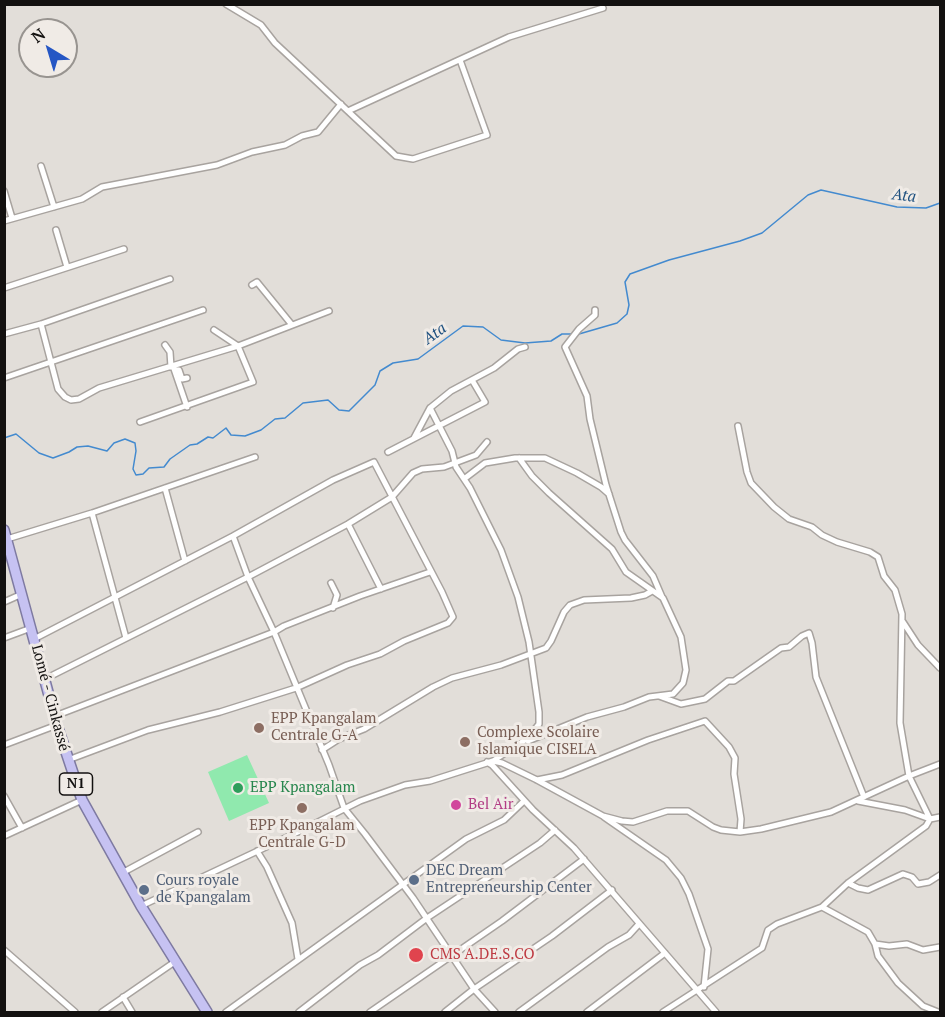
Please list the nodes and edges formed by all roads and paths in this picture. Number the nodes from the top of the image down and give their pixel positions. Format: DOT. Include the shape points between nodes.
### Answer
graph roads {
  1 [pos="226,4"];
  2 [pos="603,8"];
  3 [pos="460,60"];
  4 [pos="341,104"];
  5 [pos="348,111"];
  6 [pos="41,166"];
  7 [pos="4,191"];
  8 [pos="54,207"];
  9 [pos="12,218"];
  10 [pos="4,221"];
  11 [pos="56,230"];
  12 [pos="124,249"];
  13 [pos="67,267"];
  14 [pos="170,279"];
  15 [pos="252,285"];
  16 [pos="4,288"];
  17 [pos="203,310"];
  18 [pos="595,310"];
  19 [pos="330,311"];
  20 [pos="40,324"];
  21 [pos="292,325"];
  22 [pos="214,330"];
  23 [pos="4,334"];
  24 [pos="165,345"];
  25 [pos="237,346"];
  26 [pos="525,347"];
  27 [pos="49,362"];
  28 [pos="173,368"];
  29 [pos="4,378"];
  30 [pos="187,378"];
  31 [pos="472,380"];
  32 [pos="187,407"];
  33 [pos="430,408"];
  34 [pos="140,422"];
  35 [pos="439,426"];
  36 [pos="738,426"];
  37 [pos="414,438"];
  38 [pos="487,442"];
  39 [pos="388,452"];
  40 [pos="255,458"];
  41 [pos="519,458"];
  42 [pos="455,463"];
  43 [pos="464,479"];
  44 [pos="165,488"];
  45 [pos="610,495"];
  46 [pos="392,497"];
  47 [pos="92,513"];
  48 [pos="348,524"];
  49 [pos="6,535"];
  50 [pos="233,536"];
  51 [pos="185,561"];
  52 [pos="430,572"];
  53 [pos="248,577"];
  54 [pos="331,583"];
  55 [pos="381,589"];
  56 [pos="652,591"];
  57 [pos="22,594"];
  58 [pos="115,598"];
  59 [pos="663,598"];
  60 [pos="4,602"];
  61 [pos="333,608"];
  62 [pos="902,621"];
  63 [pos="32,628"];
  64 [pos="274,632"];
  65 [pos="4,638"];
  66 [pos="126,638"];
  67 [pos="34,639"];
  68 [pos="530,655"];
  69 [pos="940,668"];
  70 [pos="45,679"];
  71 [pos="296,688"];
  72 [pos="658,696"];
  73 [pos="56,720"];
  74 [pos="4,745"];
  75 [pos="516,746"];
  76 [pos="322,750"];
  77 [pos="68,760"];
  78 [pos="489,762"];
  79 [pos="940,764"];
  80 [pos="909,776"];
  81 [pos="537,780"];
  82 [pos="4,796"];
  83 [pos="864,797"];
  84 [pos="82,800"];
  85 [pos="524,801"];
  86 [pos="856,801"];
  87 [pos="344,808"];
  88 [pos="603,816"];
  89 [pos="940,817"];
  90 [pos="930,819"];
  91 [pos="22,828"];
  92 [pos="555,830"];
  93 [pos="198,832"];
  94 [pos="740,832"];
  95 [pos="4,836"];
  96 [pos="256,851"];
  97 [pos="584,860"];
  98 [pos="123,873"];
  99 [pos="940,875"];
  100 [pos="848,883"];
  101 [pos="402,884"];
  102 [pos="612,890"];
  103 [pos="141,906"];
  104 [pos="822,907"];
  105 [pos="427,918"];
  106 [pos="639,924"];
  107 [pos="875,945"];
  108 [pos="940,947"];
  109 [pos="4,950"];
  110 [pos="665,952"];
  111 [pos="450,956"];
  112 [pos="298,959"];
  113 [pos="176,961"];
  114 [pos="704,987"];
  115 [pos="474,989"];
  116 [pos="696,990"];
  117 [pos="123,997"];
  118 [pos="710,1005"];
  119 [pos="75,1012"];
  120 [pos="102,1012"];
  121 [pos="132,1012"];
  122 [pos="207,1012"];
  123 [pos="226,1012"];
  124 [pos="299,1012"];
  125 [pos="370,1012"];
  126 [pos="445,1012"];
  127 [pos="495,1012"];
  128 [pos="519,1012"];
  129 [pos="587,1012"];
  130 [pos="663,1012"];
  131 [pos="706,1012"];
  132 [pos="716,1012"];
  133 [pos="938,1012"];
  1 -- 4 [label="street" via="261,26"];
  2 -- 3 [label="street" via="509,37"];
  3 -- 5 [label="street"];
  3 -- 5 [label="street" via="487,135 413,159 396,156"];
  4 -- 5 [label="street"];
  4 -- 8 [label="street" via="318,132 285,145 217,165 102,187 82,199"];
  6 -- 8 [label="street"];
  7 -- 9 [label="street"];
  8 -- 9 [label="street"];
  9 -- 10 [label="street"];
  11 -- 13 [label="street"];
  12 -- 13 [label="street"];
  13 -- 16 [label="street"];
  14 -- 20 [label="street"];
  15 -- 21 [label="street" via="257,282"];
  17 -- 27 [label="street"];
  18 -- 45 [label="street" via="595,315 565,346 587,396"];
  19 -- 21 [label="street"];
  20 -- 23 [label="street"];
  20 -- 27 [label="street"];
  21 -- 25 [label="street"];
  22 -- 25 [label="street"];
  24 -- 28 [label="street"];
  25 -- 28 [label="street"];
  25 -- 32 [label="street" via="253,382"];
  26 -- 31 [label="street"];
  27 -- 28 [label="street" via="58,388 71,400 99,388"];
  27 -- 29 [label="street"];
  28 -- 30 [label="street" via="179,370 182,379"];
  28 -- 32 [label="street"];
  31 -- 33 [label="street"];
  31 -- 35 [label="street" via="485,402"];
  32 -- 34 [label="street"];
  33 -- 35 [label="street"];
  33 -- 37 [label="street"];
  35 -- 37 [label="street"];
  35 -- 42 [label="street"];
  36 -- 62 [label="street" via="751,483 789,519 876,555 895,590"];
  37 -- 39 [label="street"];
  38 -- 42 [label="street" via="476,455"];
  40 -- 44 [label="street"];
  41 -- 43 [label="street" via="485,464"];
  41 -- 45 [label="street" via="545,458"];
  41 -- 56 [label="street" via="549,493 612,549 626,572"];
  42 -- 43 [label="street"];
  42 -- 46 [label="street" via="413,473"];
  43 -- 68 [label="street" via="507,565"];
  44 -- 47 [label="street"];
  44 -- 51 [label="street"];
  45 -- 59 [label="street" via="625,540 653,576"];
  46 -- 48 [label="street"];
  46 -- 50 [label="street" via="374,462 333,480"];
  46 -- 52 [label="street"];
  47 -- 49 [label="street"];
  47 -- 58 [label="street"];
  48 -- 53 [label="street"];
  48 -- 55 [label="street"];
  49 -- 57 [label="highway, Lomé - Cinkassé / N1"];
  50 -- 51 [label="street"];
  50 -- 53 [label="street"];
  51 -- 58 [label="street"];
  52 -- 55 [label="street"];
  52 -- 71 [label="street" via="452,614 450,622"];
  53 -- 64 [label="street"];
  53 -- 66 [label="street"];
  54 -- 61 [label="street" via="337,595"];
  55 -- 61 [label="street"];
  56 -- 59 [label="street"];
  56 -- 68 [label="street" via="631,598 584,600 570,605 549,646"];
  57 -- 60 [label="street"];
  57 -- 63 [label="highway, Lomé - Cinkassé / N1"];
  58 -- 66 [label="street"];
  58 -- 67 [label="street"];
  59 -- 72 [label="street" via="683,643 686,670 677,692"];
  61 -- 64 [label="street"];
  62 -- 69 [label="street"];
  62 -- 80 [label="street" via="900,723"];
  63 -- 65 [label="street"];
  63 -- 67 [label="highway, Lomé - Cinkassé / N1"];
  64 -- 71 [label="street"];
  64 -- 73 [label="street"];
  66 -- 70 [label="street"];
  67 -- 70 [label="highway, Lomé - Cinkassé / N1"];
  68 -- 75 [label="street" via="540,721 531,735"];
  68 -- 76 [label="street" via="452,678"];
  70 -- 73 [label="highway, Lomé - Cinkassé / N1"];
  71 -- 76 [label="street"];
  71 -- 77 [label="street" via="148,730"];
  72 -- 75 [label="street" via="571,722"];
  72 -- 83 [label="street" via="681,704 705,699 809,633 816,677"];
  73 -- 74 [label="street"];
  73 -- 77 [label="highway, Lomé - Cinkassé / N1"];
  75 -- 78 [label="street"];
  76 -- 87 [label="street"];
  77 -- 84 [label="highway, Lomé - Cinkassé / N1"];
  78 -- 81 [label="street" via="502,763"];
  78 -- 85 [label="street"];
  78 -- 87 [label="street" via="405,785"];
  79 -- 80 [label="street"];
  80 -- 83 [label="street"];
  80 -- 90 [label="street"];
  81 -- 88 [label="street"];
  81 -- 94 [label="street" via="562,775 705,721 735,758"];
  82 -- 91 [label="street"];
  83 -- 86 [label="street"];
  84 -- 91 [label="street"];
  84 -- 98 [label="highway, Lomé - Cinkassé / N1"];
  85 -- 92 [label="street"];
  85 -- 101 [label="street" via="504,820 466,839"];
  86 -- 90 [label="street" via="906,810"];
  86 -- 94 [label="street" via="807,819"];
  87 -- 96 [label="street"];
  87 -- 101 [label="street"];
  88 -- 94 [label="street" via="633,822 667,811 688,811 713,827"];
  88 -- 114 [label="street" via="666,860 681,878 708,949"];
  89 -- 90 [label="street"];
  90 -- 100 [label="street" via="926,826"];
  91 -- 95 [label="street"];
  92 -- 97 [label="street"];
  92 -- 105 [label="street"];
  93 -- 98 [label="street"];
  96 -- 103 [label="street"];
  96 -- 112 [label="street" via="292,923"];
  97 -- 102 [label="street"];
  97 -- 111 [label="street"];
  98 -- 103 [label="highway, Lomé - Cinkassé / N1"];
  99 -- 100 [label="street" via="918,884 903,874 868,890"];
  100 -- 104 [label="street"];
  101 -- 105 [label="street"];
  101 -- 112 [label="street"];
  102 -- 106 [label="street"];
  102 -- 115 [label="street"];
  103 -- 113 [label="highway, Lomé - Cinkassé / N1"];
  104 -- 107 [label="street" via="868,932"];
  104 -- 114 [label="street" via="768,930 762,948"];
  105 -- 111 [label="street"];
  105 -- 124 [label="street"];
  106 -- 110 [label="street"];
  106 -- 128 [label="street"];
  107 -- 108 [label="street" via="907,944 923,950"];
  107 -- 133 [label="street" via="878,956 898,983 923,1006"];
  109 -- 119 [label="street"];
  110 -- 116 [label="street"];
  110 -- 129 [label="street"];
  111 -- 115 [label="street"];
  111 -- 125 [label="street"];
  112 -- 123 [label="street"];
  113 -- 117 [label="street"];
  113 -- 122 [label="highway, Lomé - Cinkassé / N1"];
  114 -- 116 [label="street"];
  115 -- 126 [label="street"];
  115 -- 127 [label="street"];
  116 -- 118 [label="street"];
  116 -- 130 [label="street"];
  117 -- 120 [label="street"];
  117 -- 121 [label="street"];
  118 -- 131 [label="street"];
  118 -- 132 [label="street"];
}
